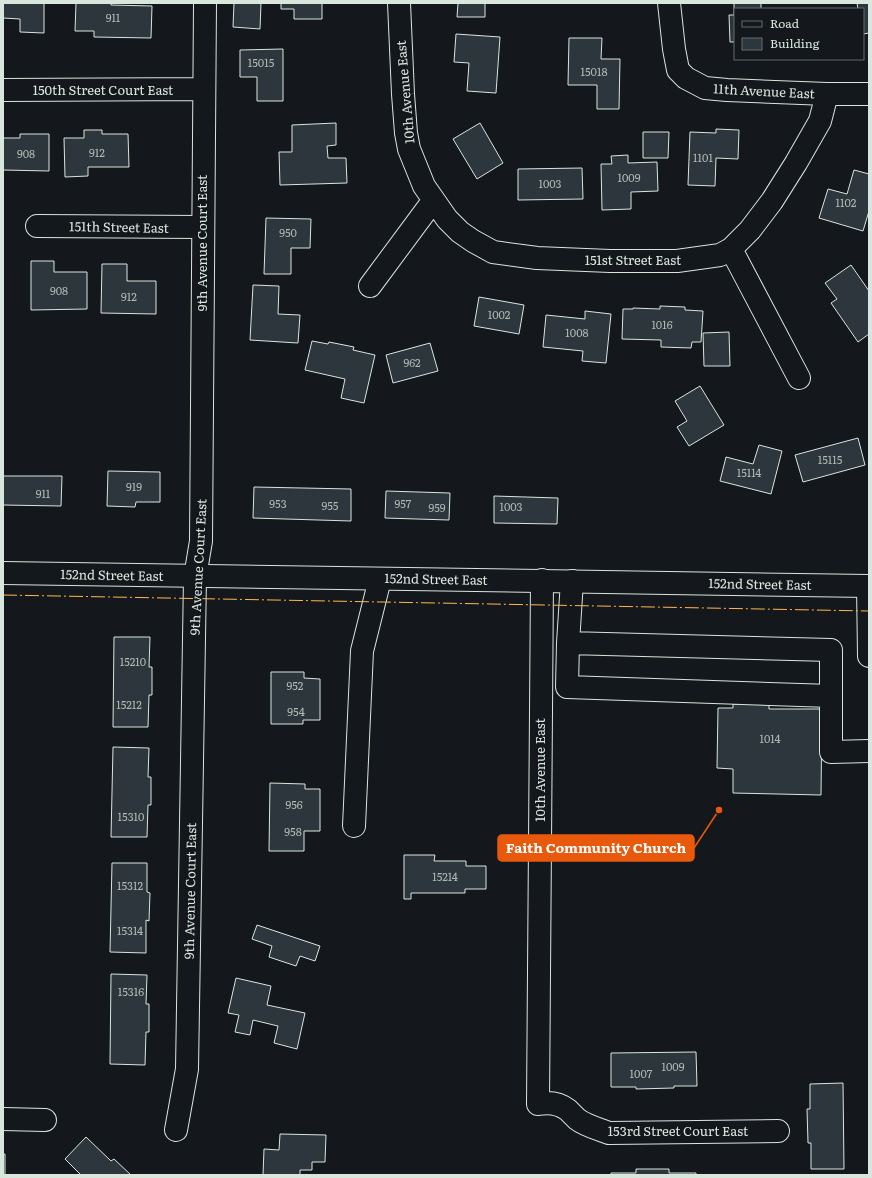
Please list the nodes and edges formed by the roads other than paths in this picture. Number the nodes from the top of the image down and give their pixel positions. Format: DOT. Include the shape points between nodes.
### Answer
graph roads {
  1 [pos="205,3"];
  2 [pos="399,3"];
  3 [pos="669,3"];
  4 [pos="204,89"];
  5 [pos="3,90"];
  6 [pos="827,94"];
  7 [pos="869,94"];
  8 [pos="433,200"];
  9 [pos="37,226"];
  10 [pos="202,227"];
  11 [pos="731,249"];
  12 [pos="370,286"];
  13 [pos="799,378"];
  14 [pos="3,573"];
  15 [pos="195,577"];
  16 [pos="380,579"];
  17 [pos="542,580"];
  18 [pos="572,581"];
  19 [pos="869,586"];
  20 [pos="568,643"];
  21 [pos="869,656"];
  22 [pos="831,696"];
  23 [pos="869,751"];
  24 [pos="354,826"];
  25 [pos="538,1104"];
  26 [pos="3,1119"];
  27 [pos="45,1120"];
  28 [pos="176,1130"];
  29 [pos="778,1131"];
  1 -- 4 [label="street, 9th Avenue Court East"];
  2 -- 8 [label="street, 10th Avenue East" via="406,133 409,149 424,186"];
  3 -- 6 [label="street, 11th Avenue East" via="678,70 686,78 705,88"];
  4 -- 5 [label="street, 150th Street Court East"];
  4 -- 10 [label="street, 9th Avenue Court East"];
  6 -- 7 [label="street"];
  6 -- 11 [label="street, 151st Street East" via="820,121 796,163 768,207"];
  8 -- 11 [label="street, 151st Street East" via="460,232 493,252 537,258 677,261 720,255"];
  8 -- 12 [label="street"];
  9 -- 10 [label="street, 151th Street East"];
  10 -- 15 [label="street, 9th Avenue Court East" via="201,541"];
  11 -- 13 [label="street"];
  14 -- 15 [label="street, 152nd Street East"];
  15 -- 16 [label="street, 152nd Street East"];
  15 -- 28 [label="street, 9th Avenue Court East" via="187,1069"];
  16 -- 17 [label="street, 152nd Street East"];
  16 -- 24 [label="street" via="362,651"];
  17 -- 18 [label="street, 152nd Street East"];
  17 -- 25 [label="street, 10th Avenue East"];
  18 -- 19 [label="street, 152nd Street East"];
  18 -- 20 [label="street"];
  19 -- 21 [label="street"];
  20 -- 22 [label="street" via="567,687"];
  20 -- 22 [label="street" via="831,650"];
  22 -- 23 [label="street" via="831,752"];
  25 -- 29 [label="street, 153rd Street Court East" via="555,1104 567,1109 577,1119 590,1126 609,1133"];
  26 -- 27 [label="street"];
}
